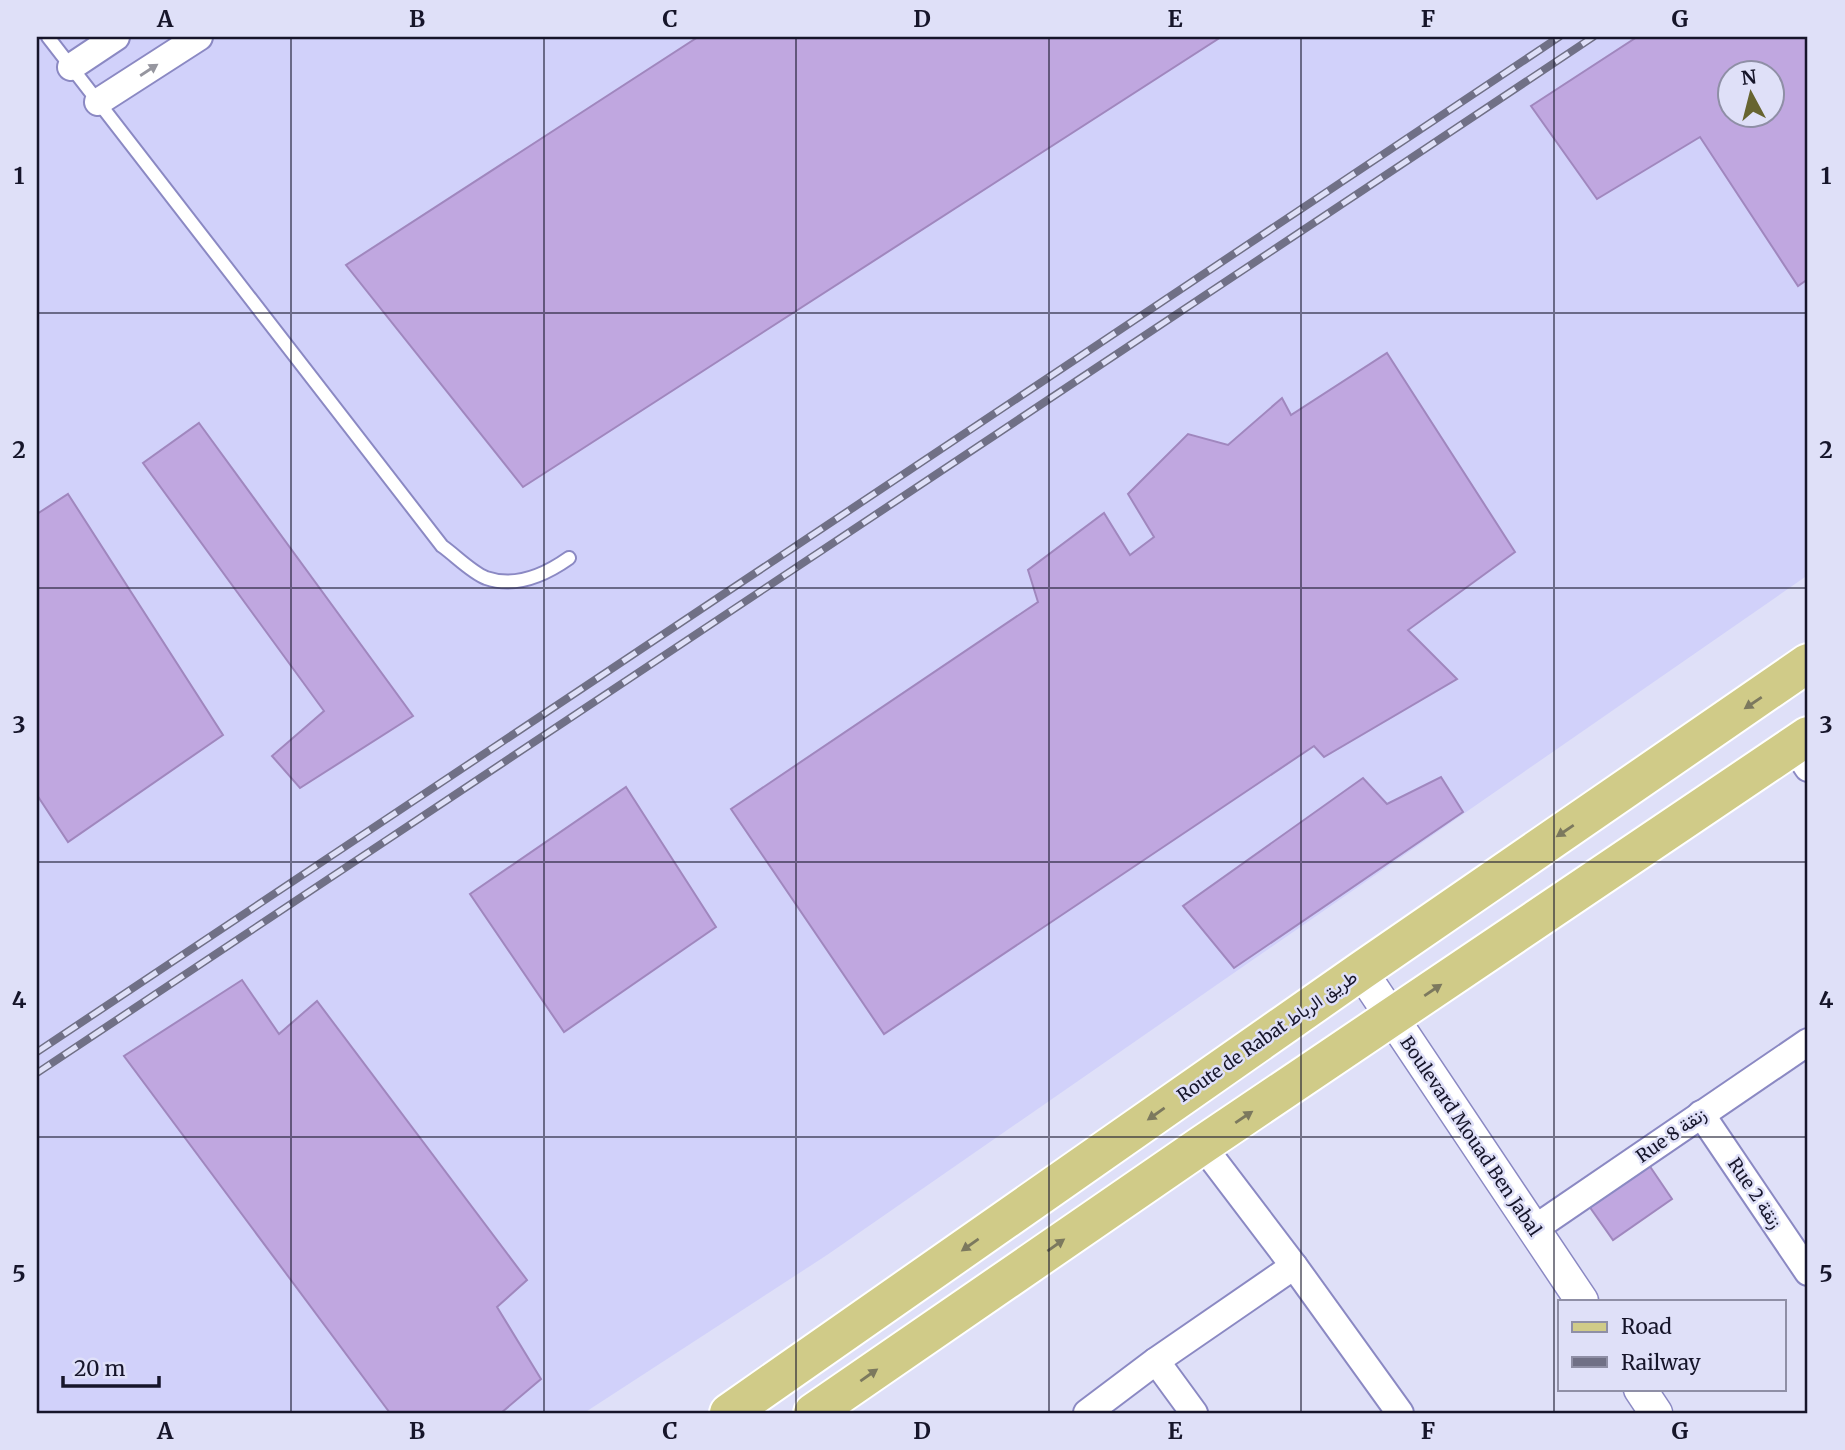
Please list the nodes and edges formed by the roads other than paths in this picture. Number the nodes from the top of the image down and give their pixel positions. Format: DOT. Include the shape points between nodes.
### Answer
graph roads {
  1 [pos="48,37"];
  2 [pos="116,37"];
  3 [pos="199,37"];
  4 [pos="71,67"];
  5 [pos="98,102"];
  6 [pos="569,558"];
  7 [pos="1808,663"];
  8 [pos="1803,750"];
  9 [pos="1361,971"];
  10 [pos="1391,1018"];
  11 [pos="1808,1042"];
  12 [pos="1701,1114"];
  13 [pos="1202,1145"];
  14 [pos="1534,1229"];
  15 [pos="1294,1266"];
  16 [pos="1808,1272"];
  17 [pos="1581,1300"];
  18 [pos="1156,1361"];
  19 [pos="1641,1390"];
  20 [pos="729,1413"];
  21 [pos="813,1413"];
  22 [pos="1087,1413"];
  23 [pos="1194,1413"];
  24 [pos="1400,1413"];
  25 [pos="1656,1413"];
  1 -- 4 [label="lane"];
  2 -- 4 [label="street"];
  5 -- 3 [label="street, one-way"];
  4 -- 5 [label="lane"];
  5 -- 6 [label="lane" via="442,545 484,577 499,580 534,578"];
  7 -- 9 [label="main road, Route de Rabat طريق الرباط, one-way"];
  10 -- 8 [label="main road, one-way"];
  9 -- 10 [label="street, Boulevard Mouad Ben Jabal"];
  9 -- 20 [label="main road, Route de Rabat طريق الرباط, one-way"];
  13 -- 10 [label="main road, one-way"];
  10 -- 14 [label="street, Boulevard Mouad Ben Jabal"];
  11 -- 12 [label="street, Rue 8 زنقة"];
  12 -- 14 [label="street, Rue 8 زنقة"];
  12 -- 16 [label="street, Rue 2 زنقة"];
  13 -- 15 [label="street"];
  21 -- 13 [label="main road, one-way"];
  14 -- 17 [label="street, Boulevard Mouad Ben Jabal"];
  15 -- 18 [label="street"];
  15 -- 24 [label="street"];
  18 -- 22 [label="street"];
  18 -- 23 [label="street"];
  19 -- 25 [label="street"];
}
